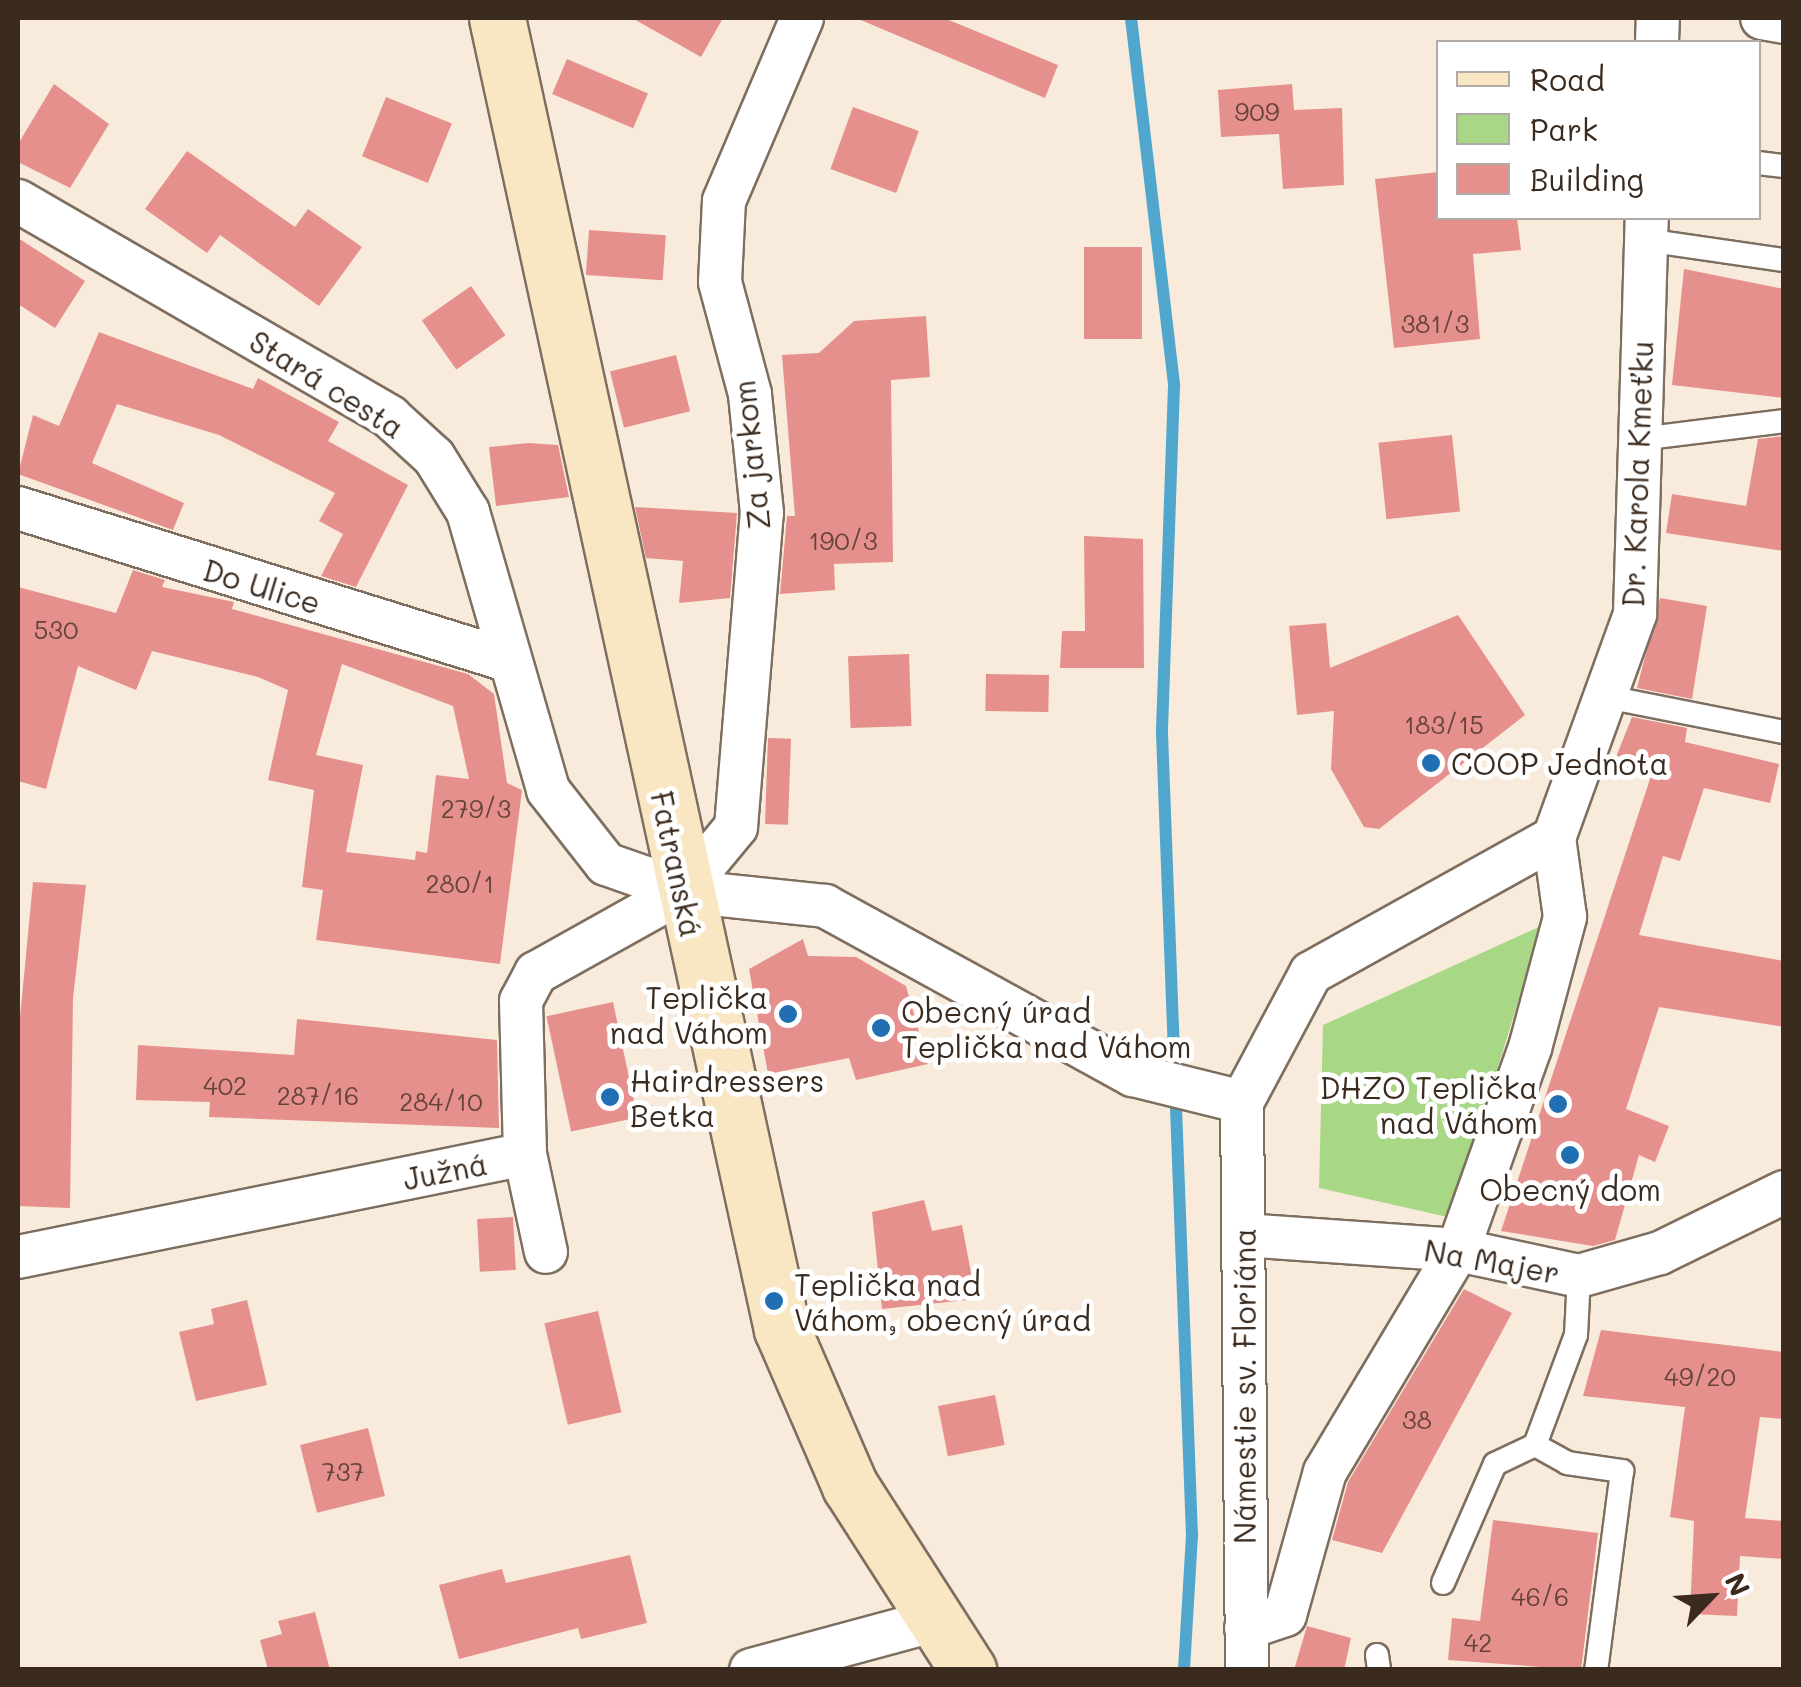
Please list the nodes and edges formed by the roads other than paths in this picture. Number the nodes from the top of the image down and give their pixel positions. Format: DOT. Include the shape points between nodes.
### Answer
graph roads {
  1 [pos="497,18"];
  2 [pos="802,18"];
  3 [pos="1762,18"];
  4 [pos="1784,22"];
  5 [pos="18,201"];
  6 [pos="1646,229"];
  7 [pos="1784,260"];
  8 [pos="1784,421"];
  9 [pos="1640,439"];
  10 [pos="18,508"];
  11 [pos="507,660"];
  12 [pos="1607,697"];
  13 [pos="1784,732"];
  14 [pos="1554,838"];
  15 [pos="683,890"];
  16 [pos="1242,1102"];
  17 [pos="525,1154"];
  18 [pos="1784,1192"];
  19 [pos="1243,1235"];
  20 [pos="1458,1250"];
  21 [pos="546,1252"];
  22 [pos="18,1257"];
  23 [pos="1579,1276"];
  24 [pos="1535,1445"];
  25 [pos="1443,1583"];
  26 [pos="932,1621"];
  27 [pos="1247,1649"];
  28 [pos="751,1670"];
  29 [pos="968,1670"];
  30 [pos="1596,1670"];
  1 -- 15 [label="main road, Fatranská"];
  2 -- 15 [label="street, Za jarkom" via="724,201 720,282 750,394 762,513 736,827"];
  3 -- 4 [label="street"];
  5 -- 11 [label="street, Stará cesta" via="390,417 434,457 468,512"];
  6 -- 7 [label="lane"];
  6 -- 9 [label="street, Dr. Karola Kmeťku"];
  8 -- 9 [label="lane"];
  9 -- 12 [label="street, Dr. Karola Kmeťku" via="1634,614"];
  10 -- 11 [label="street, Do Ulice"];
  11 -- 15 [label="street, Stará cesta" via="548,790 606,864"];
  12 -- 13 [label="lane"];
  12 -- 14 [label="street, Dr. Karola Kmeťku"];
  14 -- 16 [label="street, Námestie sv. Floriána" via="1311,973"];
  14 -- 20 [label="street" via="1566,917"];
  15 -- 16 [label="street" via="825,906 1169,1086"];
  15 -- 17 [label="street, Južná" via="536,974 521,1001"];
  15 -- 26 [label="main road, Fatranská" via="782,1329 850,1486"];
  16 -- 19 [label="street, Námestie sv. Floriána"];
  17 -- 21 [label="street"];
  17 -- 22 [label="street, Južná"];
  18 -- 23 [label="street, Na Majer" via="1660,1252"];
  19 -- 20 [label="street, Na Majer"];
  19 -- 27 [label="street, Námestie sv. Floriána"];
  20 -- 23 [label="street, Na Majer"];
  20 -- 27 [label="street" via="1326,1472 1285,1615"];
  23 -- 24 [label="lane" via="1576,1336"];
  24 -- 25 [label="lane" via="1495,1464"];
  24 -- 30 [label="lane" via="1567,1463 1622,1471 1609,1619"];
  26 -- 28 [label="street"];
  26 -- 29 [label="main road, Fatranská"];
}
